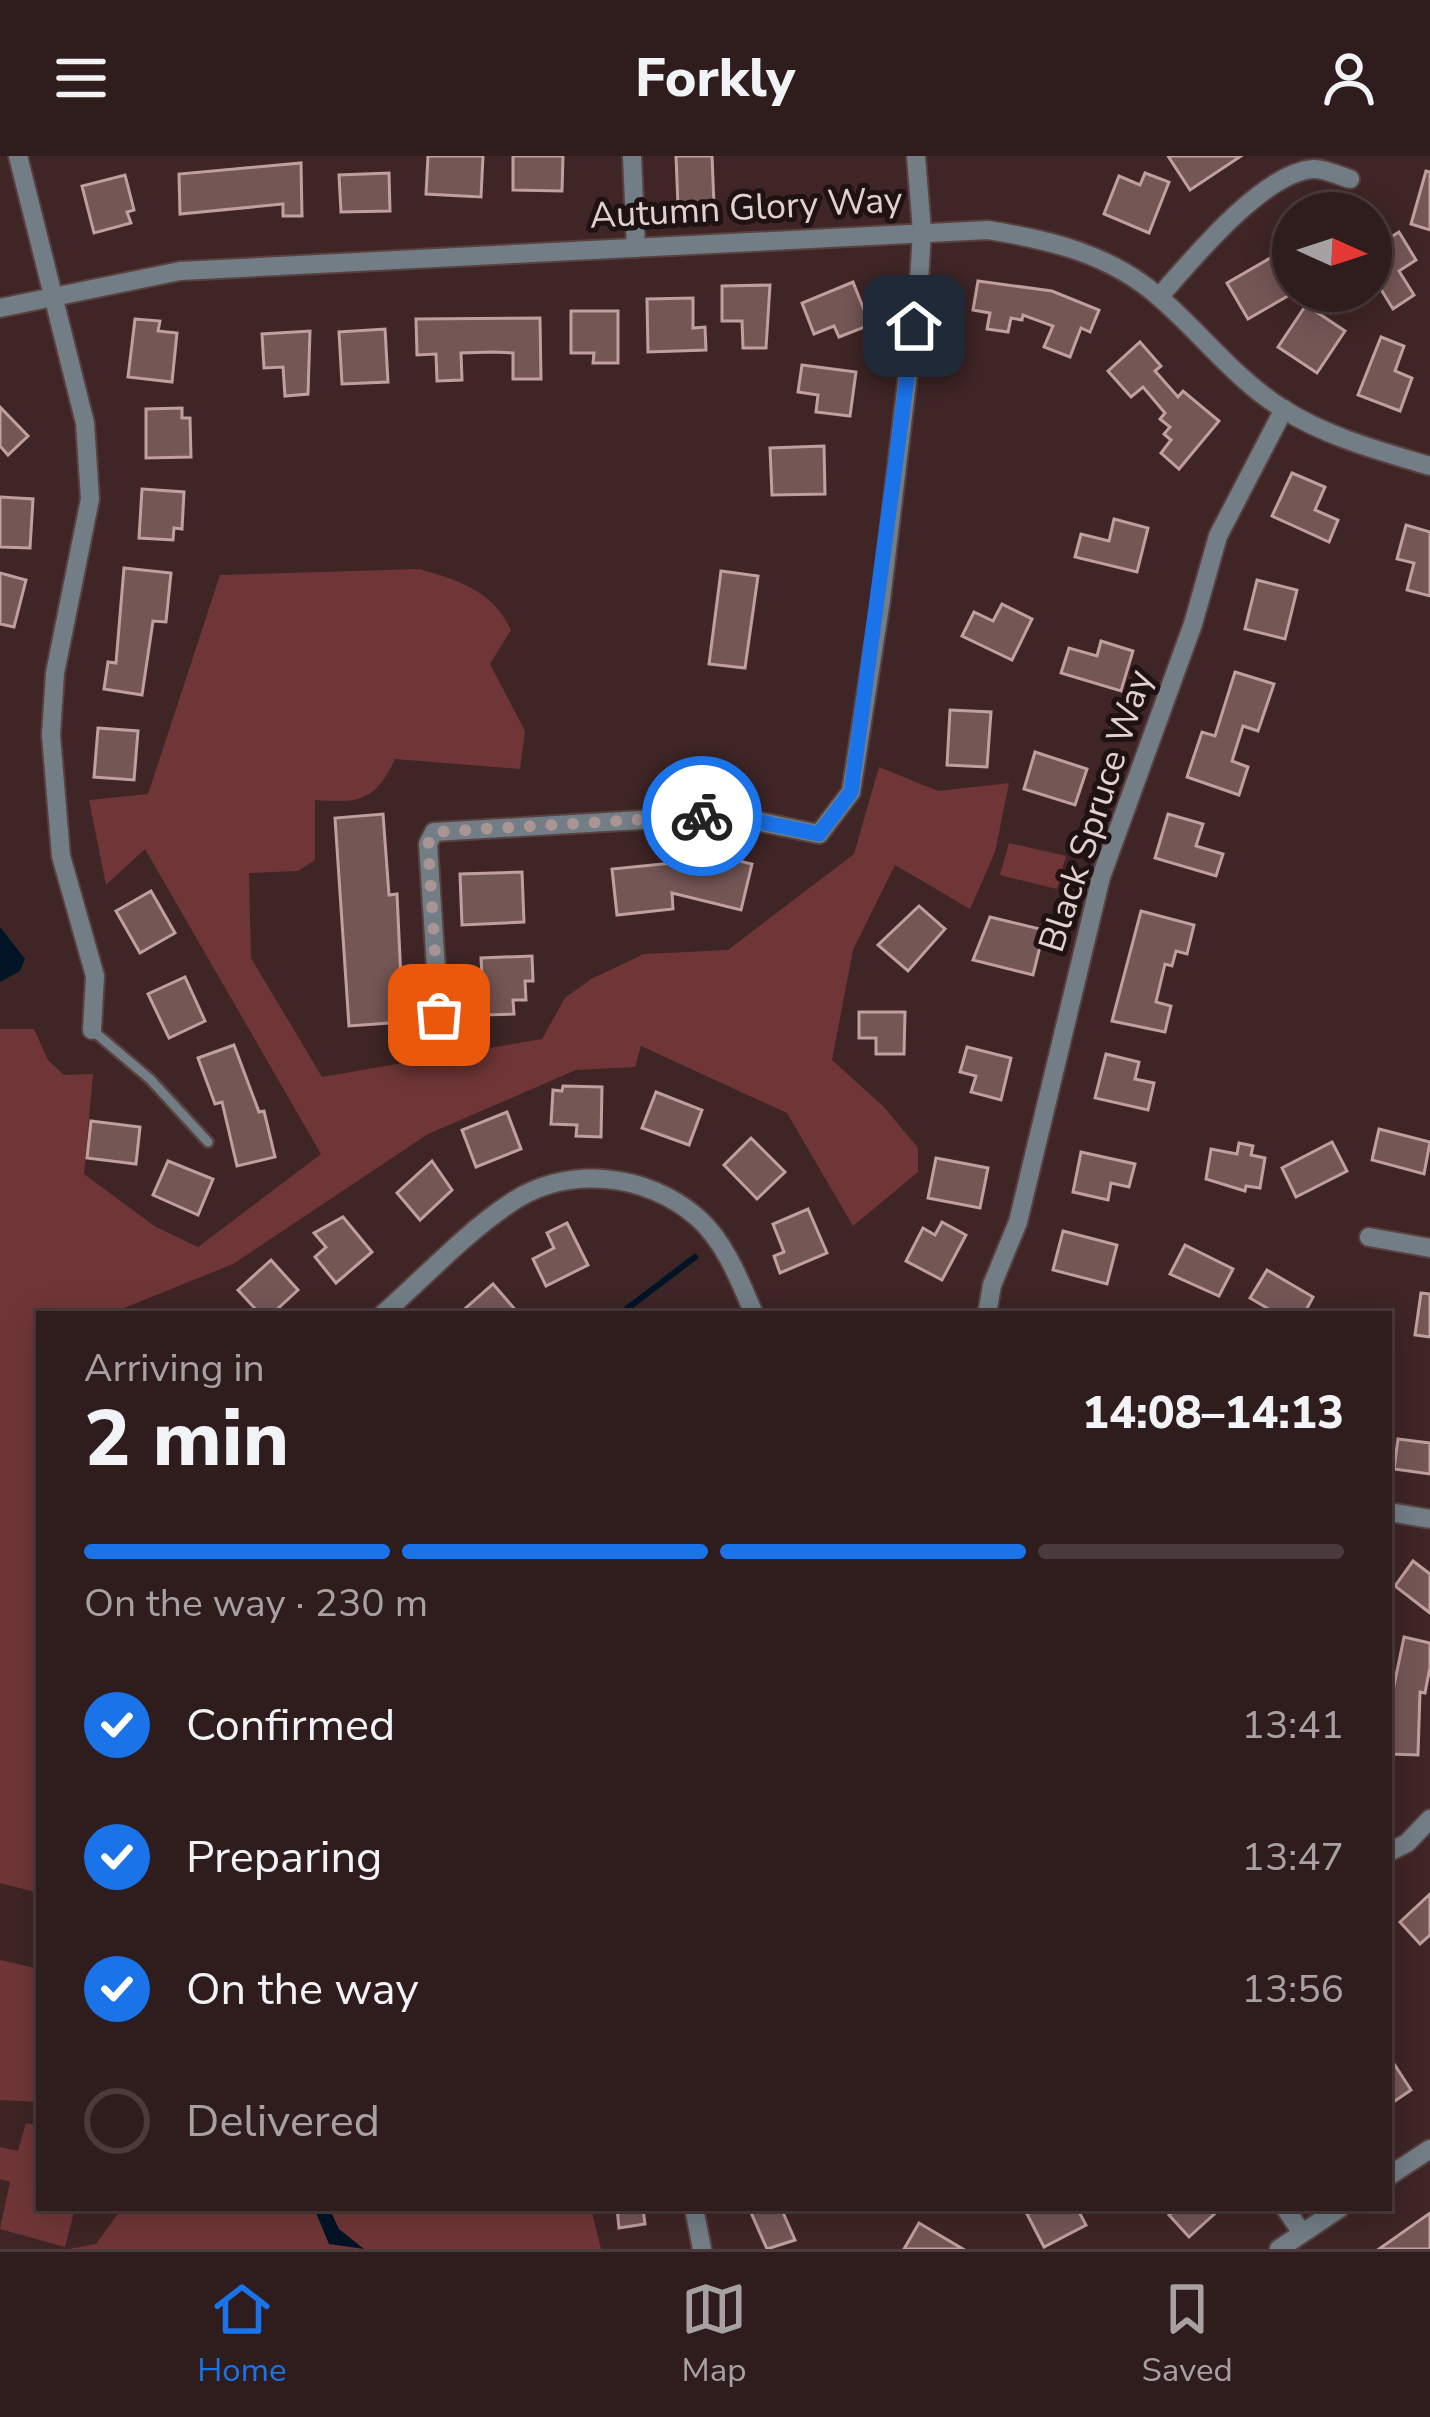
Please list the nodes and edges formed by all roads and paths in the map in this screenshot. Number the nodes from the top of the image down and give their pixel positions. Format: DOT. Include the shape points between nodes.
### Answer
graph roads {
  1 [pos="18,156"];
  2 [pos="632,156"];
  3 [pos="916,156"];
  4 [pos="1350,179"];
  5 [pos="922,231"];
  6 [pos="636,248"];
  7 [pos="51,295"];
  8 [pos="1159,297"];
  9 [pos="0,308"];
  10 [pos="1283,410"];
  11 [pos="1430,466"];
  12 [pos="439,1015"];
  13 [pos="92,1030"];
  14 [pos="208,1142"];
  15 [pos="1369,1238"];
  16 [pos="1430,1248"];
  17 [pos="386,1311"];
  18 [pos="753,1311"];
  19 [pos="988,1311"];
  20 [pos="1392,1513"];
  21 [pos="1430,1520"];
  22 [pos="1430,1819"];
  23 [pos="1392,1851"];
  24 [pos="1430,2149"];
  25 [pos="1392,2174"];
  26 [pos="695,2211"];
  27 [pos="1287,2211"];
  28 [pos="1335,2211"];
  29 [pos="1302,2233"];
  30 [pos="702,2249"];
  31 [pos="1279,2249"];
  1 -- 7 [label="street"];
  2 -- 6 [label="street"];
  3 -- 5 [label="street"];
  4 -- 8 [label="street" via="1313,169 1283,181 1223,223"];
  5 -- 6 [label="street, Autumn Glory Way"];
  5 -- 8 [label="street, Autumn Glory Way" via="988,230 1070,246"];
  5 -- 12 [label="street" via="851,792 819,834 727,815 434,832 428,844"];
  6 -- 7 [label="street, Autumn Glory Way" via="180,271"];
  7 -- 9 [label="street, Autumn Glory Way"];
  7 -- 13 [label="street" via="89,465 51,735 61,856 95,976"];
  8 -- 10 [label="street, Autumn Glory Way"];
  10 -- 11 [label="street, Autumn Glory Way"];
  10 -- 19 [label="street, Black Spruce Way" via="1218,536 1101,877 1018,1222"];
  13 -- 14 [label="lane"];
  15 -- 16 [label="street"];
  17 -- 18 [label="street" via="510,1202 556,1180 612,1180 657,1190 700,1220"];
  20 -- 21 [label="street"];
  22 -- 23 [label="street"];
  24 -- 25 [label="street"];
  26 -- 30 [label="street"];
  27 -- 29 [label="street"];
  28 -- 29 [label="street"];
  29 -- 31 [label="street"];
}
